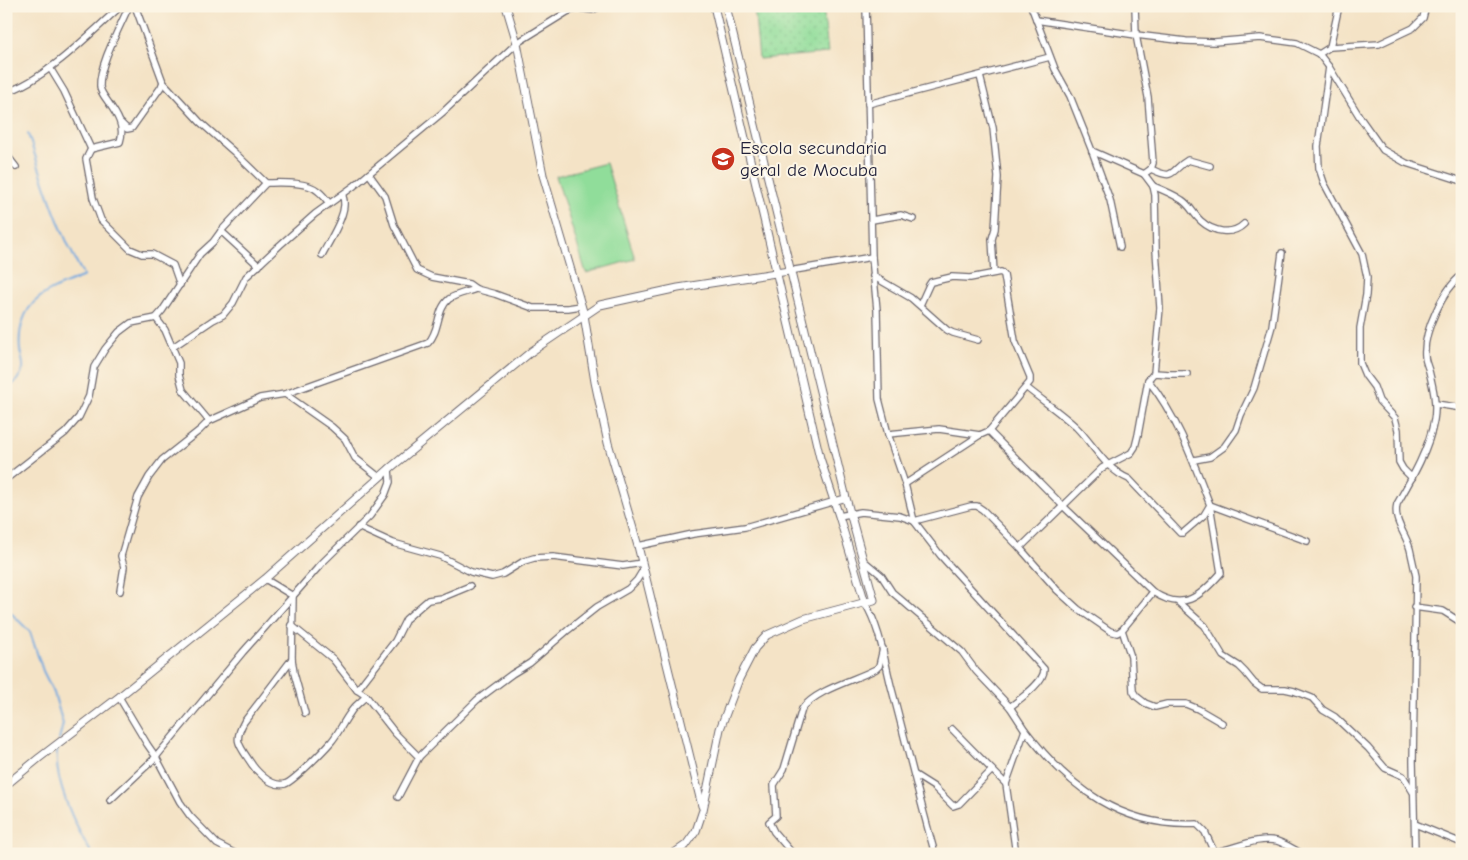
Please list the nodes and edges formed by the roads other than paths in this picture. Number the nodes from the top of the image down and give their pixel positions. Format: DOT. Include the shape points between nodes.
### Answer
graph roads {
  1 [pos="121,6"];
  2 [pos="129,6"];
  3 [pos="135,6"];
  4 [pos="506,6"];
  5 [pos="602,6"];
  6 [pos="714,6"];
  7 [pos="726,6"];
  8 [pos="866,6"];
  9 [pos="1030,6"];
  10 [pos="1135,6"];
  11 [pos="1339,6"];
  12 [pos="1426,6"];
  13 [pos="1036,20"];
  14 [pos="1136,35"];
  15 [pos="517,43"];
  16 [pos="1330,47"];
  17 [pos="1319,54"];
  18 [pos="1050,57"];
  19 [pos="1329,67"];
  20 [pos="50,68"];
  21 [pos="980,76"];
  22 [pos="163,82"];
  23 [pos="6,92"];
  24 [pos="748,97"];
  25 [pos="736,100"];
  26 [pos="868,104"];
  27 [pos="121,123"];
  28 [pos="91,149"];
  29 [pos="1092,151"];
  30 [pos="6,154"];
  31 [pos="1210,166"];
  32 [pos="16,167"];
  33 [pos="1151,168"];
  34 [pos="369,174"];
  35 [pos="1144,174"];
  36 [pos="1462,182"];
  37 [pos="266,183"];
  38 [pos="1154,186"];
  39 [pos="342,195"];
  40 [pos="329,203"];
  41 [pos="913,219"];
  42 [pos="872,220"];
  43 [pos="1244,224"];
  44 [pos="220,230"];
  45 [pos="6,231"];
  46 [pos="1120,247"];
  47 [pos="1282,253"];
  48 [pos="322,255"];
  49 [pos="872,257"];
  50 [pos="6,259"];
  51 [pos="259,266"];
  52 [pos="789,271"];
  53 [pos="776,273"];
  54 [pos="994,273"];
  55 [pos="873,276"];
  56 [pos="1460,278"];
  57 [pos="180,285"];
  58 [pos="476,289"];
  59 [pos="920,305"];
  60 [pos="6,306"];
  61 [pos="581,306"];
  62 [pos="6,311"];
  63 [pos="584,315"];
  64 [pos="156,318"];
  65 [pos="978,340"];
  66 [pos="173,347"];
  67 [pos="1154,373"];
  68 [pos="1187,374"];
  69 [pos="1148,380"];
  70 [pos="1027,388"];
  71 [pos="285,394"];
  72 [pos="1436,404"];
  73 [pos="1462,408"];
  74 [pos="209,421"];
  75 [pos="989,431"];
  76 [pos="888,434"];
  77 [pos="980,436"];
  78 [pos="834,450"];
  79 [pos="820,458"];
  80 [pos="1194,460"];
  81 [pos="1108,465"];
  82 [pos="389,468"];
  83 [pos="379,477"];
  84 [pos="1412,478"];
  85 [pos="6,479"];
  86 [pos="905,484"];
  87 [pos="846,498"];
  88 [pos="834,501"];
  89 [pos="1062,505"];
  90 [pos="1210,506"];
  91 [pos="850,514"];
  92 [pos="839,516"];
  93 [pos="914,521"];
  94 [pos="358,527"];
  95 [pos="1306,541"];
  96 [pos="638,546"];
  97 [pos="1020,548"];
  98 [pos="863,560"];
  99 [pos="642,566"];
  100 [pos="265,579"];
  101 [pos="470,586"];
  102 [pos="120,591"];
  103 [pos="1153,592"];
  104 [pos="293,596"];
  105 [pos="874,600"];
  106 [pos="1178,602"];
  107 [pos="865,603"];
  108 [pos="1414,607"];
  109 [pos="872,614"];
  110 [pos="1462,623"];
  111 [pos="291,625"];
  112 [pos="1122,630"];
  113 [pos="883,649"];
  114 [pos="292,659"];
  115 [pos="357,690"];
  116 [pos="366,696"];
  117 [pos="119,698"];
  118 [pos="1010,707"];
  119 [pos="306,712"];
  120 [pos="1222,723"];
  121 [pos="952,729"];
  122 [pos="1025,730"];
  123 [pos="156,757"];
  124 [pos="419,757"];
  125 [pos="992,770"];
  126 [pos="915,775"];
  127 [pos="1006,784"];
  128 [pos="6,785"];
  129 [pos="1414,794"];
  130 [pos="398,798"];
  131 [pos="110,800"];
  132 [pos="703,810"];
  133 [pos="1415,824"];
  134 [pos="1462,843"];
  135 [pos="1215,853"];
  136 [pos="236,854"];
  137 [pos="673,854"];
  138 [pos="793,854"];
  139 [pos="935,854"];
  140 [pos="1016,854"];
  141 [pos="1302,854"];
  142 [pos="1415,854"];
  1 -- 20 [label="street"];
  2 -- 27 [label="street" via="100,81 100,89"];
  3 -- 22 [label="street"];
  4 -- 15 [label="street"];
  5 -- 15 [label="street" via="567,12"];
  6 -- 25 [label="street"];
  7 -- 24 [label="street"];
  8 -- 26 [label="street"];
  9 -- 13 [label="street"];
  10 -- 14 [label="street"];
  11 -- 16 [label="street"];
  12 -- 16 [label="street" via="1423,18 1412,28 1379,44"];
  13 -- 14 [label="street"];
  13 -- 18 [label="street"];
  14 -- 17 [label="street" via="1214,42 1260,38 1298,43"];
  14 -- 33 [label="street" via="1148,98"];
  15 -- 34 [label="street" via="442,113"];
  15 -- 61 [label="street" via="543,175"];
  16 -- 17 [label="street"];
  17 -- 19 [label="street"];
  18 -- 21 [label="street"];
  18 -- 29 [label="street"];
  19 -- 36 [label="street" via="1383,150 1406,163"];
  19 -- 84 [label="street" via="1318,146 1319,168 1362,254 1367,278 1360,328 1360,363 1379,400 1395,418 1399,462"];
  20 -- 23 [label="street"];
  20 -- 28 [label="street"];
  21 -- 26 [label="street"];
  21 -- 54 [label="street" via="993,128 998,177 992,239"];
  22 -- 27 [label="street" via="132,128 127,129"];
  22 -- 37 [label="street" via="200,122"];
  24 -- 25 [label="street"];
  24 -- 52 [label="street"];
  25 -- 53 [label="street"];
  26 -- 42 [label="street"];
  27 -- 28 [label="street" via="123,133 120,142"];
  28 -- 57 [label="street" via="86,159 93,198 101,220 130,249 152,254 173,265"];
  29 -- 35 [label="street"];
  29 -- 46 [label="street" via="1110,200"];
  30 -- 32 [label="street"];
  31 -- 33 [label="street" via="1188,160 1170,175"];
  33 -- 35 [label="street"];
  34 -- 39 [label="street"];
  34 -- 58 [label="street" via="385,196 394,225 416,270 432,277 469,284"];
  35 -- 38 [label="street"];
  37 -- 40 [label="street" via="311,187"];
  37 -- 44 [label="street"];
  38 -- 43 [label="street" via="1184,201 1202,222 1213,228 1227,233 1240,229"];
  38 -- 67 [label="street" via="1160,308"];
  39 -- 40 [label="street"];
  39 -- 48 [label="street" via="345,205"];
  40 -- 51 [label="street" via="293,232"];
  41 -- 42 [label="street" via="901,215"];
  42 -- 49 [label="street"];
  44 -- 51 [label="street"];
  44 -- 57 [label="street"];
  45 -- 50 [label="street"];
  47 -- 80 [label="street" via="1272,326 1254,388 1236,430 1224,447 1210,457"];
  49 -- 52 [label="street"];
  49 -- 55 [label="street"];
  51 -- 66 [label="street" via="246,278 233,304 223,315"];
  52 -- 53 [label="street"];
  52 -- 78 [label="street"];
  53 -- 63 [label="street" via="621,299 600,305"];
  53 -- 79 [label="street"];
  54 -- 59 [label="street" via="931,282"];
  54 -- 70 [label="street" via="1002,272 1006,281 1015,341 1030,377"];
  55 -- 59 [label="street"];
  55 -- 76 [label="street" via="879,399"];
  56 -- 72 [label="street" via="1442,300 1426,344 1425,356"];
  57 -- 64 [label="street"];
  58 -- 61 [label="street" via="534,308"];
  58 -- 71 [label="street" via="450,298 443,306 428,343"];
  59 -- 65 [label="street" via="947,330"];
  60 -- 62 [label="street"];
  61 -- 63 [label="street"];
  63 -- 82 [label="street" via="532,351"];
  63 -- 96 [label="street" via="594,382 608,443"];
  64 -- 66 [label="street"];
  64 -- 85 [label="street" via="131,323 119,332 94,367 89,396 79,417 65,433"];
  66 -- 74 [label="street" via="183,390"];
  67 -- 68 [label="street"];
  67 -- 69 [label="street"];
  69 -- 80 [label="street" via="1172,416"];
  69 -- 81 [label="street" via="1135,447 1127,456"];
  70 -- 75 [label="street"];
  70 -- 81 [label="street" via="1076,427"];
  71 -- 74 [label="street" via="260,398"];
  71 -- 83 [label="street" via="332,427 345,439 355,458"];
  72 -- 73 [label="street"];
  72 -- 84 [label="street" via="1432,428"];
  74 -- 102 [label="street" via="162,460 142,490 122,556 124,567"];
  75 -- 77 [label="street"];
  75 -- 89 [label="street"];
  76 -- 77 [label="street" via="939,429"];
  76 -- 86 [label="street"];
  77 -- 86 [label="street"];
  78 -- 79 [label="street"];
  78 -- 87 [label="street"];
  79 -- 88 [label="street"];
  80 -- 90 [label="street"];
  81 -- 89 [label="street"];
  81 -- 90 [label="street" via="1129,479 1180,533 1188,531"];
  82 -- 83 [label="street"];
  82 -- 94 [label="street" via="390,482 385,496"];
  83 -- 100 [label="street"];
  84 -- 108 [label="street" via="1395,511 1410,547 1416,576"];
  86 -- 93 [label="street"];
  87 -- 88 [label="street"];
  87 -- 91 [label="street"];
  88 -- 92 [label="street"];
  88 -- 96 [label="street" via="745,526"];
  89 -- 97 [label="street"];
  89 -- 103 [label="street"];
  90 -- 95 [label="street"];
  90 -- 106 [label="street" via="1220,573 1205,590"];
  91 -- 92 [label="street"];
  91 -- 93 [label="street" via="900,516"];
  91 -- 98 [label="street"];
  92 -- 107 [label="street"];
  93 -- 97 [label="street" via="977,506"];
  93 -- 118 [label="street" via="1044,669 1041,680"];
  94 -- 99 [label="street" via="393,543 440,556 472,572 492,577 534,558"];
  94 -- 104 [label="street"];
  96 -- 99 [label="street"];
  97 -- 112 [label="street" via="1078,609 1110,631 1117,633"];
  98 -- 105 [label="street"];
  98 -- 118 [label="street" via="882,575 892,592 962,652"];
  99 -- 124 [label="street" via="637,580 628,588 597,607 530,663 477,700"];
  99 -- 132 [label="street"];
  100 -- 104 [label="street"];
  100 -- 117 [label="street"];
  101 -- 115 [label="street" via="428,600 406,619 395,641"];
  103 -- 106 [label="street" via="1165,600"];
  103 -- 112 [label="street"];
  104 -- 111 [label="street"];
  104 -- 123 [label="street"];
  105 -- 107 [label="street"];
  105 -- 109 [label="street"];
  106 -- 129 [label="street" via="1205,626 1223,656 1245,672 1254,684 1262,688 1294,691 1312,698 1323,710 1335,716 1385,768 1403,776"];
  107 -- 109 [label="street"];
  107 -- 132 [label="street" via="802,619 767,635 755,648 720,729"];
  108 -- 110 [label="street" via="1443,611"];
  108 -- 129 [label="street"];
  109 -- 113 [label="street"];
  111 -- 114 [label="street"];
  111 -- 115 [label="street" via="333,660"];
  112 -- 120 [label="street" via="1131,658 1136,696 1155,707 1186,704"];
  113 -- 126 [label="street"];
  113 -- 138 [label="street" via="876,669 824,692 802,710 784,769 774,785 776,816 769,822"];
  114 -- 116 [label="street" via="238,732 238,742 253,767 267,780 286,784 295,777 331,742 352,710"];
  114 -- 119 [label="street"];
  115 -- 116 [label="street"];
  116 -- 124 [label="street"];
  117 -- 123 [label="street"];
  117 -- 128 [label="street"];
  118 -- 122 [label="street"];
  121 -- 125 [label="street"];
  122 -- 127 [label="street"];
  122 -- 135 [label="street" via="1057,768 1108,806 1133,817 1182,825 1197,824 1205,832"];
  123 -- 131 [label="street"];
  123 -- 136 [label="street" via="190,816 217,844"];
  124 -- 130 [label="street"];
  125 -- 126 [label="street" via="955,806"];
  125 -- 127 [label="street"];
  126 -- 139 [label="street"];
  127 -- 140 [label="street"];
  129 -- 133 [label="street"];
  132 -- 137 [label="street" via="696,832"];
  133 -- 134 [label="street"];
  133 -- 142 [label="street"];
  135 -- 141 [label="street" via="1274,840"];
}
